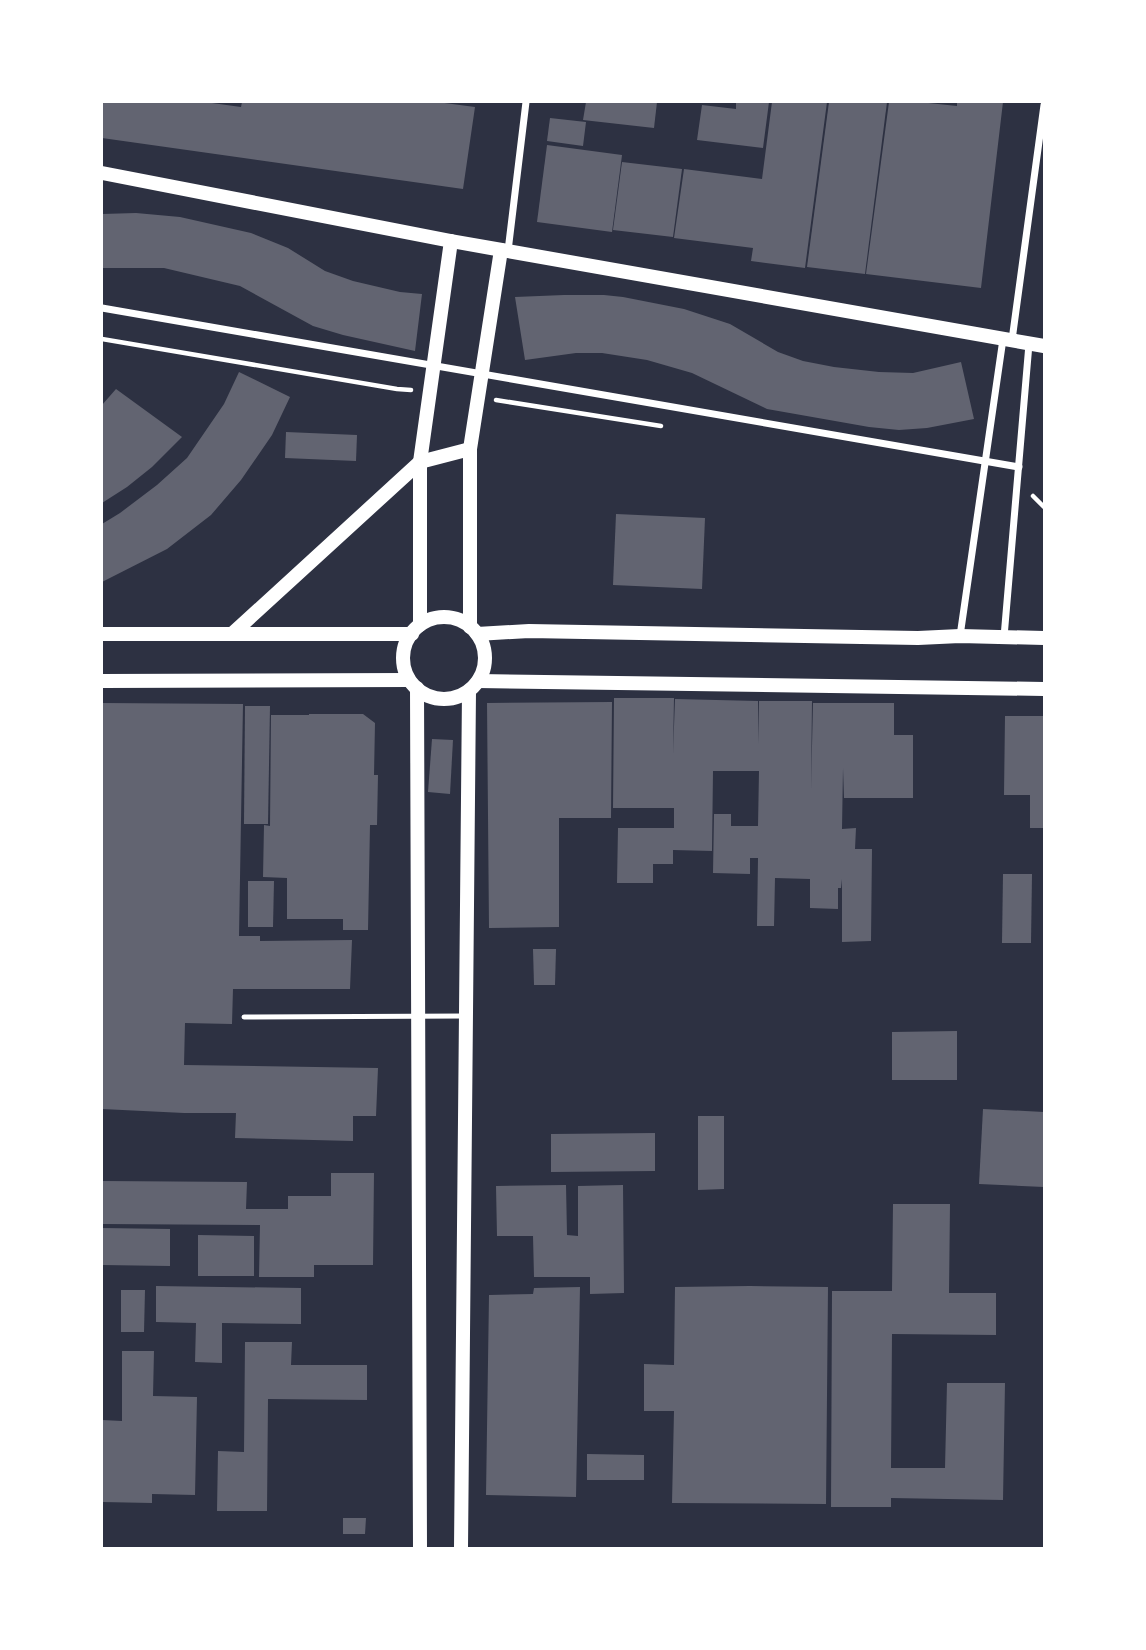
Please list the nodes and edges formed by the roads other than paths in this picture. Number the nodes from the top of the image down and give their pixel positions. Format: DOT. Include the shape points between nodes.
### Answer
graph roads {
  1 [pos="526,102"];
  2 [pos="1045,105"];
  3 [pos="102,173"];
  4 [pos="451,241"];
  5 [pos="505,251"];
  6 [pos="102,308"];
  7 [pos="1008,340"];
  8 [pos="1029,344"];
  9 [pos="1045,346"];
  10 [pos="433,366"];
  11 [pos="482,374"];
  12 [pos="470,449"];
  13 [pos="985,461"];
  14 [pos="420,463"];
  15 [pos="1018,467"];
  16 [pos="416,629"];
  17 [pos="473,631"];
  18 [pos="102,634"];
  19 [pos="232,634"];
  20 [pos="960,636"];
  21 [pos="1004,637"];
  22 [pos="1045,638"];
  23 [pos="102,681"];
  24 [pos="413,684"];
  25 [pos="473,686"];
  26 [pos="1045,689"];
  27 [pos="418,1016"];
  28 [pos="466,1016"];
  29 [pos="244,1017"];
  30 [pos="420,1549"];
  31 [pos="461,1549"];
  1 -- 5 [label="street"];
  2 -- 7 [label="street"];
  3 -- 4 [label="main road"];
  4 -- 5 [label="main road"];
  4 -- 10 [label="main road"];
  5 -- 7 [label="main road"];
  5 -- 11 [label="main road"];
  6 -- 10 [label="street"];
  7 -- 8 [label="main road"];
  7 -- 13 [label="street"];
  8 -- 9 [label="main road"];
  8 -- 15 [label="street"];
  10 -- 11 [label="street"];
  10 -- 14 [label="main road"];
  11 -- 12 [label="main road"];
  11 -- 13 [label="street"];
  12 -- 14 [label="main road"];
  12 -- 17 [label="main road"];
  13 -- 15 [label="street"];
  13 -- 20 [label="street"];
  14 -- 16 [label="main road"];
  14 -- 19 [label="main road"];
  15 -- 21 [label="street"];
  16 -- 17 [label="main road" via="430,619 444,617"];
  16 -- 19 [label="main road"];
  16 -- 24 [label="main road" via="403,658"];
  17 -- 20 [label="main road"];
  17 -- 25 [label="main road" via="485,660"];
  18 -- 19 [label="main road"];
  20 -- 21 [label="main road"];
  21 -- 22 [label="main road"];
  23 -- 24 [label="main road"];
  24 -- 25 [label="main road" via="440,699 455,698"];
  24 -- 27 [label="main road"];
  25 -- 26 [label="main road"];
  25 -- 28 [label="main road"];
  27 -- 28 [label="lane"];
  27 -- 29 [label="lane"];
  27 -- 30 [label="main road"];
  28 -- 31 [label="main road"];
}
